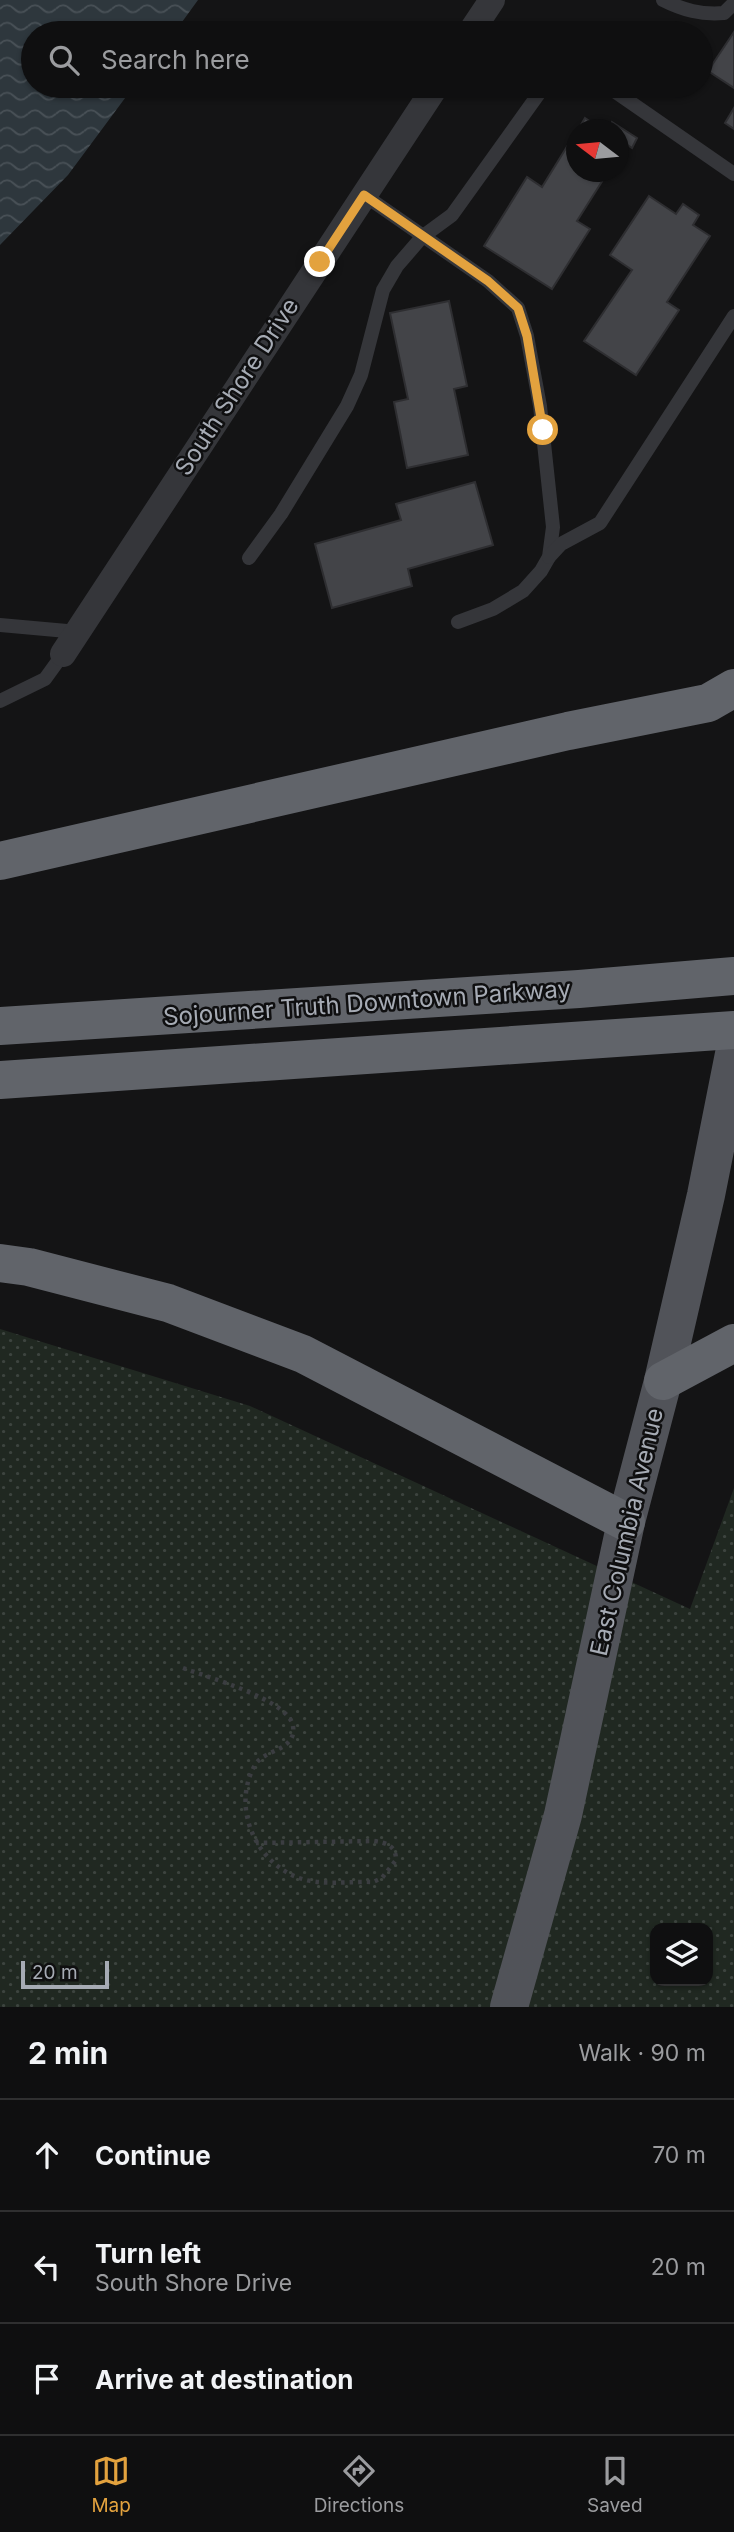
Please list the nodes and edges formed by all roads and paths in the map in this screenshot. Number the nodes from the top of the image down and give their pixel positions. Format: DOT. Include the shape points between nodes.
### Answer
graph roads {
  1 [pos="492,0"];
  2 [pos="663,0"];
  3 [pos="734,3"];
  4 [pos="478,21"];
  5 [pos="428,98"];
  6 [pos="536,98"];
  7 [pos="625,98"];
  8 [pos="734,173"];
  9 [pos="364,195"];
  10 [pos="422,237"];
  11 [pos="734,316"];
  12 [pos="549,557"];
  13 [pos="249,558"];
  14 [pos="458,622"];
  15 [pos="0,625"];
  16 [pos="78,632"];
  17 [pos="63,654"];
  18 [pos="734,688"];
  19 [pos="0,701"];
  20 [pos="0,861"];
  21 [pos="734,976"];
  22 [pos="0,1026"];
  23 [pos="734,1030"];
  24 [pos="734,1054"];
  25 [pos="0,1080"];
  26 [pos="0,1263"];
  27 [pos="734,1343"];
  28 [pos="663,1381"];
  29 [pos="626,1522"];
  30 [pos="183,1668"];
  31 [pos="256,1843"];
  32 [pos="509,2007"];
  1 -- 4 [label="street"];
  2 -- 3 [label="lane" via="685,11 709,15 724,13"];
  5 -- 9 [label="street, South Shore Drive"];
  6 -- 10 [label="lane" via="452,215"];
  7 -- 8 [label="lane"];
  9 -- 10 [label="lane"];
  9 -- 16 [label="street, South Shore Drive"];
  10 -- 12 [label="lane" via="488,281 518,308 540,406 553,527"];
  10 -- 13 [label="lane" via="383,290 347,406"];
  11 -- 12 [label="lane" via="600,523 561,544"];
  12 -- 14 [label="lane" via="523,591"];
  15 -- 16 [label="lane"];
  16 -- 17 [label="street, South Shore Drive"];
  17 -- 19 [label="lane" via="45,679"];
  18 -- 20 [label="highway" via="708,703"];
  21 -- 22 [label="highway, Sojourner Truth Downtown Parkway"];
  23 -- 25 [label="highway"];
  24 -- 28 [label="main road, East Columbia Avenue"];
  26 -- 29 [label="highway" via="168,1303 303,1354"];
  27 -- 28 [label="highway"];
  28 -- 29 [label="main road, East Columbia Avenue"];
  29 -- 32 [label="main road, East Columbia Avenue" via="563,1815"];
  30 -- 31 [label="path" via="254,1693 288,1717 293,1726 288,1744 260,1757 249,1779 247,1817"];
  31 -- 31 [label="path" via="274,1865 309,1880 373,1882 396,1860 396,1852 384,1842"];
}
